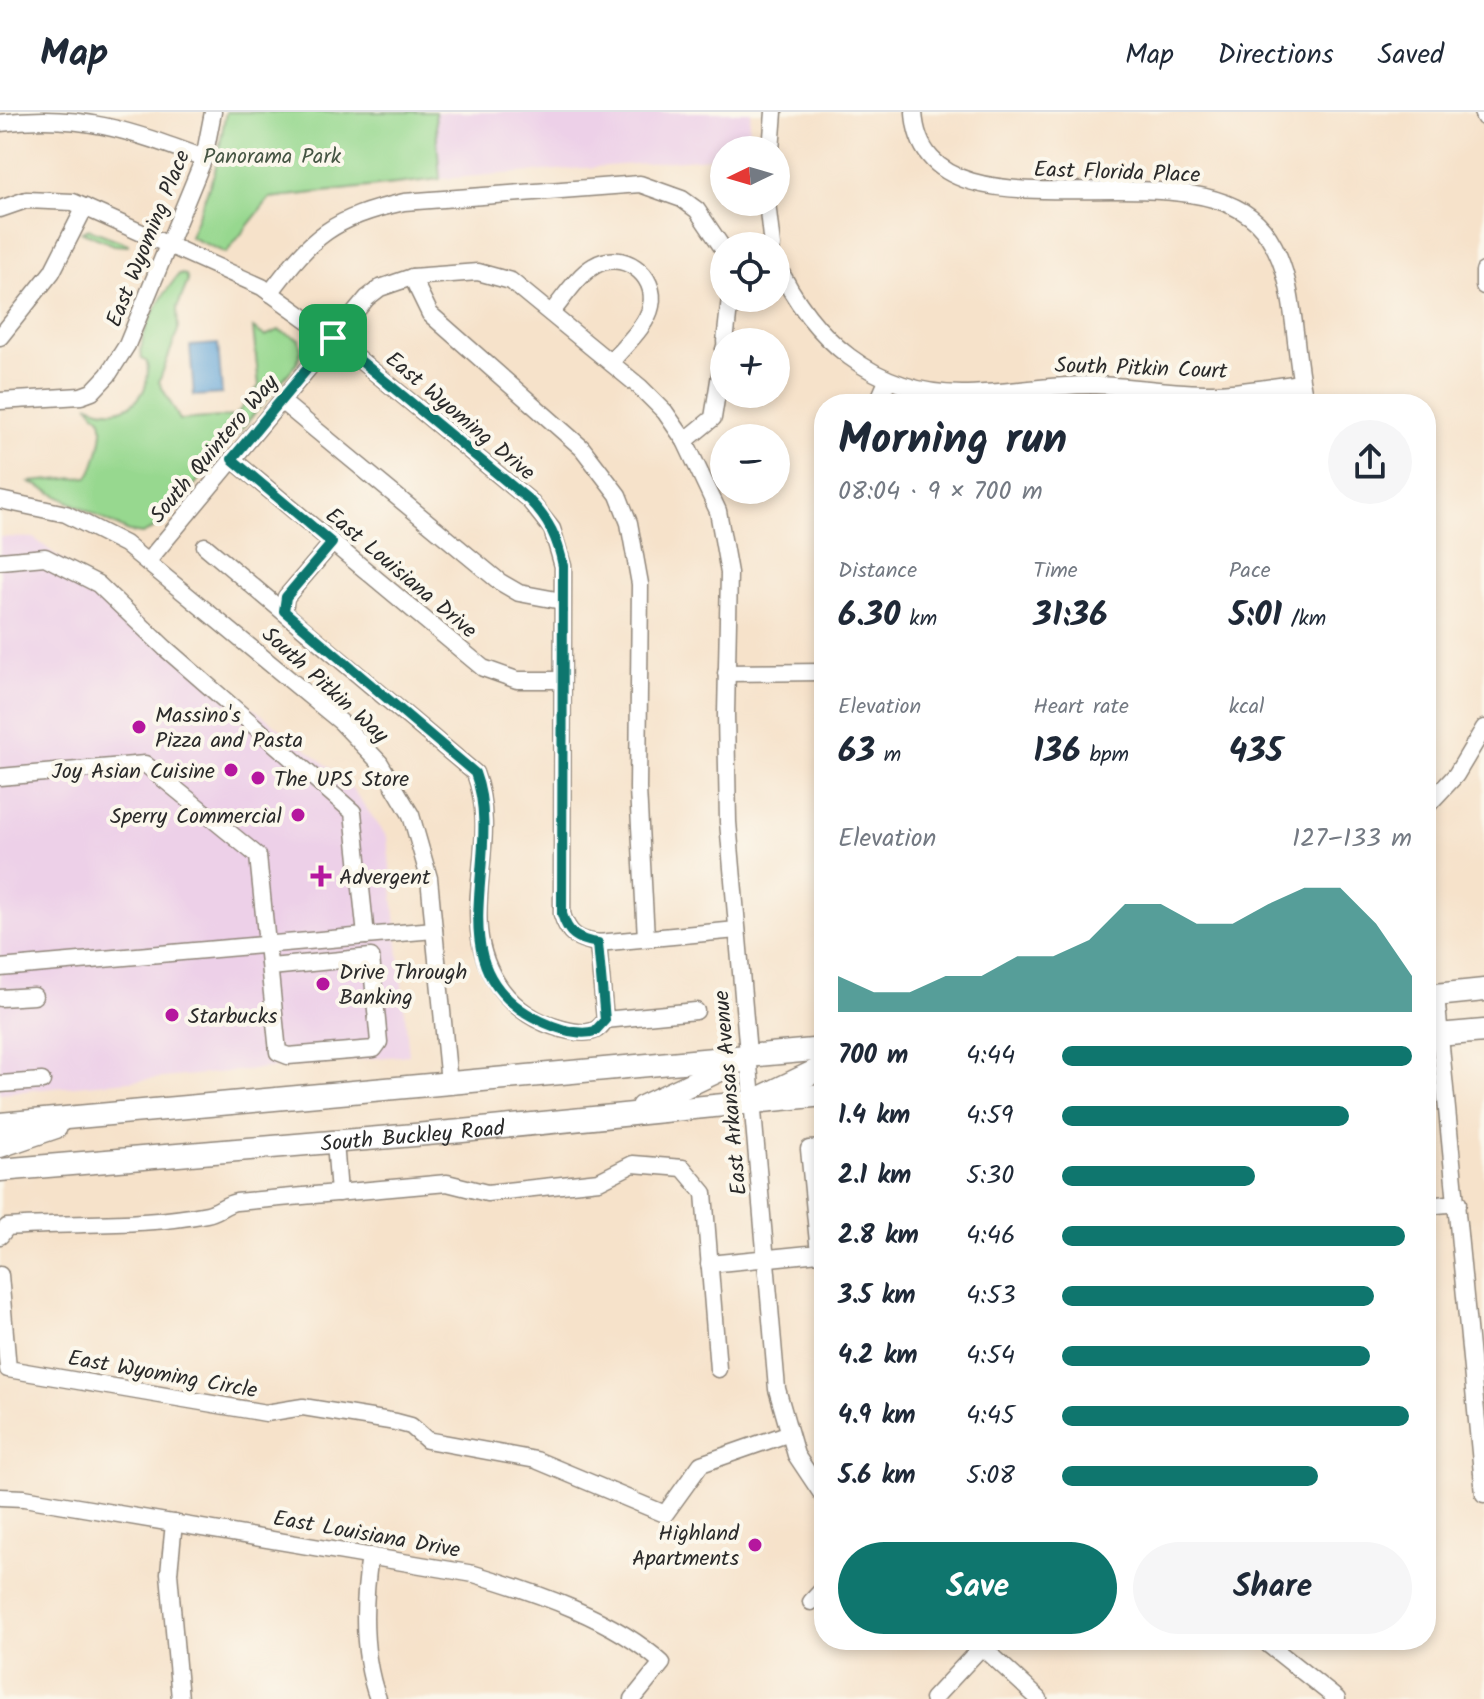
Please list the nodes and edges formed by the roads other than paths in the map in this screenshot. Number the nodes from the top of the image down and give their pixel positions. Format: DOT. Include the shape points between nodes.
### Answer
graph roads {
  1 [pos="213,112"];
  2 [pos="774,112"];
  3 [pos="914,112"];
  4 [pos="0,123"];
  5 [pos="772,136"];
  6 [pos="204,158"];
  7 [pos="85,207"];
  8 [pos="0,209"];
  9 [pos="712,232"];
  10 [pos="168,247"];
  11 [pos="1484,271"];
  12 [pos="412,277"];
  13 [pos="1484,286"];
  14 [pos="790,289"];
  15 [pos="270,293"];
  16 [pos="551,313"];
  17 [pos="0,337"];
  18 [pos="333,338"];
  19 [pos="611,362"];
  20 [pos="887,381"];
  21 [pos="1300,383"];
  22 [pos="1097,385"];
  23 [pos="881,394"];
  24 [pos="1097,394"];
  25 [pos="1303,394"];
  26 [pos="0,401"];
  27 [pos="281,401"];
  28 [pos="715,408"];
  29 [pos="685,441"];
  30 [pos="232,459"];
  31 [pos="0,500"];
  32 [pos="332,543"];
  33 [pos="205,546"];
  34 [pos="0,561"];
  35 [pos="148,561"];
  36 [pos="562,601"];
  37 [pos="284,611"];
  38 [pos="814,672"];
  39 [pos="726,673"];
  40 [pos="561,680"];
  41 [pos="1484,728"];
  42 [pos="0,777"];
  43 [pos="1436,796"];
  44 [pos="434,930"];
  45 [pos="737,930"];
  46 [pos="366,936"];
  47 [pos="646,938"];
  48 [pos="598,943"];
  49 [pos="268,945"];
  50 [pos="271,967"];
  51 [pos="0,968"];
  52 [pos="1484,990"];
  53 [pos="1436,995"];
  54 [pos="34,996"];
  55 [pos="0,998"];
  56 [pos="696,1011"];
  57 [pos="1484,1014"];
  58 [pos="605,1020"];
  59 [pos="1484,1031"];
  60 [pos="1436,1034"];
  61 [pos="1436,1035"];
  62 [pos="1436,1049"];
  63 [pos="814,1050"];
  64 [pos="748,1056"];
  65 [pos="814,1072"];
  66 [pos="42,1081"];
  67 [pos="449,1083"];
  68 [pos="0,1084"];
  69 [pos="814,1096"];
  70 [pos="751,1102"];
  71 [pos="622,1115"];
  72 [pos="88,1116"];
  73 [pos="0,1124"];
  74 [pos="335,1142"];
  75 [pos="0,1146"];
  76 [pos="814,1149"];
  77 [pos="0,1170"];
  78 [pos="339,1193"];
  79 [pos="814,1201"];
  80 [pos="1458,1203"];
  81 [pos="1436,1205"];
  82 [pos="0,1236"];
  83 [pos="814,1254"];
  84 [pos="766,1259"];
  85 [pos="709,1264"];
  86 [pos="0,1275"];
  87 [pos="718,1364"];
  88 [pos="787,1434"];
  89 [pos="814,1482"];
  90 [pos="1484,1494"];
  91 [pos="0,1497"];
  92 [pos="174,1523"];
  93 [pos="370,1556"];
  94 [pos="814,1599"];
  95 [pos="811,1602"];
  96 [pos="975,1650"];
  97 [pos="990,1650"];
  98 [pos="1274,1650"];
  99 [pos="180,1699"];
  100 [pos="378,1699"];
  101 [pos="633,1699"];
  102 [pos="933,1699"];
  103 [pos="1039,1699"];
  104 [pos="1337,1699"];
  1 -- 6 [label="street, East Wyoming Place"];
  2 -- 5 [label="street"];
  3 -- 21 [label="street, East Florida Place" via="933,158 946,173 967,181 1011,190 1198,195 1225,202 1263,228 1286,275"];
  4 -- 6 [label="street" via="39,116 83,118 114,124"];
  6 -- 10 [label="street, East Wyoming Place"];
  7 -- 8 [label="street, East Wyoming Drive" via="53,199 26,200"];
  7 -- 10 [label="street, East Wyoming Drive"];
  7 -- 17 [label="street" via="52,272"];
  9 -- 15 [label="street" via="682,199 640,184 404,202 370,210 322,232"];
  10 -- 15 [label="street, East Wyoming Drive"];
  10 -- 26 [label="street, East Wyoming Place" via="127,345 92,392"];
  11 -- 13 [label="street"];
  12 -- 16 [label="street, South Quintero Way" via="495,275"];
  12 -- 18 [label="street, South Quintero Way" via="380,288"];
  12 -- 47 [label="street" via="430,314 582,448 618,495 629,523 640,584 638,789"];
  14 -- 20 [label="street, South Pitkin Court" via="816,328 840,351"];
  15 -- 18 [label="street, East Wyoming Drive"];
  16 -- 19 [label="street, South Quintero Way"];
  16 -- 19 [label="street" via="590,268 602,262 628,263 639,270 647,280 651,305 647,318"];
  18 -- 27 [label="street, South Quintero Way"];
  18 -- 36 [label="street, East Wyoming Drive" via="541,512 559,546"];
  19 -- 29 [label="street, South Quintero Way" via="665,412"];
  20 -- 22 [label="street, South Pitkin Court" via="964,394"];
  20 -- 23 [label="street"];
  21 -- 22 [label="street, South Pitkin Court" via="1212,393"];
  21 -- 25 [label="street, East Florida Place"];
  22 -- 24 [label="street"];
  27 -- 30 [label="street, South Quintero Way"];
  27 -- 36 [label="street" via="500,582 526,595"];
  28 -- 29 [label="street" via="713,418"];
  29 -- 39 [label="street, South Quintero Way" via="708,485 726,542"];
  30 -- 32 [label="street, East Louisiana Drive"];
  30 -- 35 [label="street, South Quintero Way"];
  31 -- 35 [label="street, South Pitkin Way" via="66,514 97,527"];
  32 -- 37 [label="street" via="286,597"];
  32 -- 40 [label="street, East Louisiana Drive" via="483,668 517,680"];
  33 -- 37 [label="street"];
  34 -- 46 [label="street" via="45,557 98,584 353,812"];
  35 -- 44 [label="street, South Pitkin Way" via="341,722 380,763 421,844"];
  36 -- 40 [label="street, East Wyoming Drive"];
  37 -- 58 [label="street" via="475,773 484,846 475,918 489,972 505,994 534,1018 563,1029 588,1033"];
  38 -- 39 [label="street"];
  39 -- 45 [label="street, East Arkansas Avenue" via="728,822"];
  40 -- 48 [label="street, East Wyoming Drive" via="562,914 571,934"];
  41 -- 43 [label="street" via="1456,775"];
  42 -- 49 [label="street" via="145,764 258,856"];
  44 -- 46 [label="street"];
  44 -- 67 [label="street, South Pitkin Way"];
  45 -- 47 [label="street"];
  45 -- 64 [label="street, East Arkansas Avenue"];
  46 -- 49 [label="street"];
  47 -- 48 [label="street"];
  48 -- 58 [label="street"];
  49 -- 50 [label="street"];
  49 -- 51 [label="street"];
  50 -- 50 [label="street" via="278,1052 288,1056 374,1049 379,1042 371,957"];
  52 -- 53 [label="main road"];
  54 -- 55 [label="street"];
  56 -- 58 [label="street"];
  57 -- 60 [label="main road"];
  59 -- 61 [label="main road"];
  62 -- 80 [label="street"];
  63 -- 64 [label="main road"];
  64 -- 67 [label="main road"];
  64 -- 70 [label="street, East Arkansas Avenue"];
  64 -- 71 [label="main road"];
  65 -- 70 [label="main road"];
  66 -- 68 [label="street"];
  67 -- 72 [label="main road"];
  69 -- 70 [label="main road, South Buckley Road"];
  70 -- 71 [label="main road, South Buckley Road"];
  70 -- 84 [label="street, East Arkansas Avenue"];
  71 -- 74 [label="main road, South Buckley Road"];
  72 -- 73 [label="main road"];
  72 -- 75 [label="main road"];
  74 -- 77 [label="main road, South Buckley Road"];
  74 -- 78 [label="street"];
  76 -- 79 [label="street" via="809,1149"];
  78 -- 82 [label="street" via="236,1202 209,1214 7,1227"];
  78 -- 85 [label="street" via="447,1183 487,1193 599,1181 633,1164 683,1168 704,1193"];
  80 -- 81 [label="street"];
  80 -- 90 [label="street"];
  83 -- 84 [label="street"];
  84 -- 85 [label="street"];
  84 -- 88 [label="street, East Arkansas Avenue" via="777,1389"];
  85 -- 87 [label="street"];
  86 -- 88 [label="street, East Wyoming Circle" via="8,1369 266,1413 303,1407 396,1422 411,1426 427,1440 536,1460 665,1514 701,1464"];
  88 -- 89 [label="street, East Arkansas Avenue"];
  91 -- 92 [label="street, East Louisiana Drive"];
  92 -- 93 [label="street, East Louisiana Drive"];
  92 -- 99 [label="street" via="169,1573"];
  93 -- 100 [label="street" via="364,1606"];
  93 -- 101 [label="street, East Louisiana Drive" via="508,1584 626,1634 662,1663"];
  94 -- 95 [label="street"];
  96 -- 102 [label="street"];
  97 -- 103 [label="street"];
  98 -- 104 [label="street"];
}
